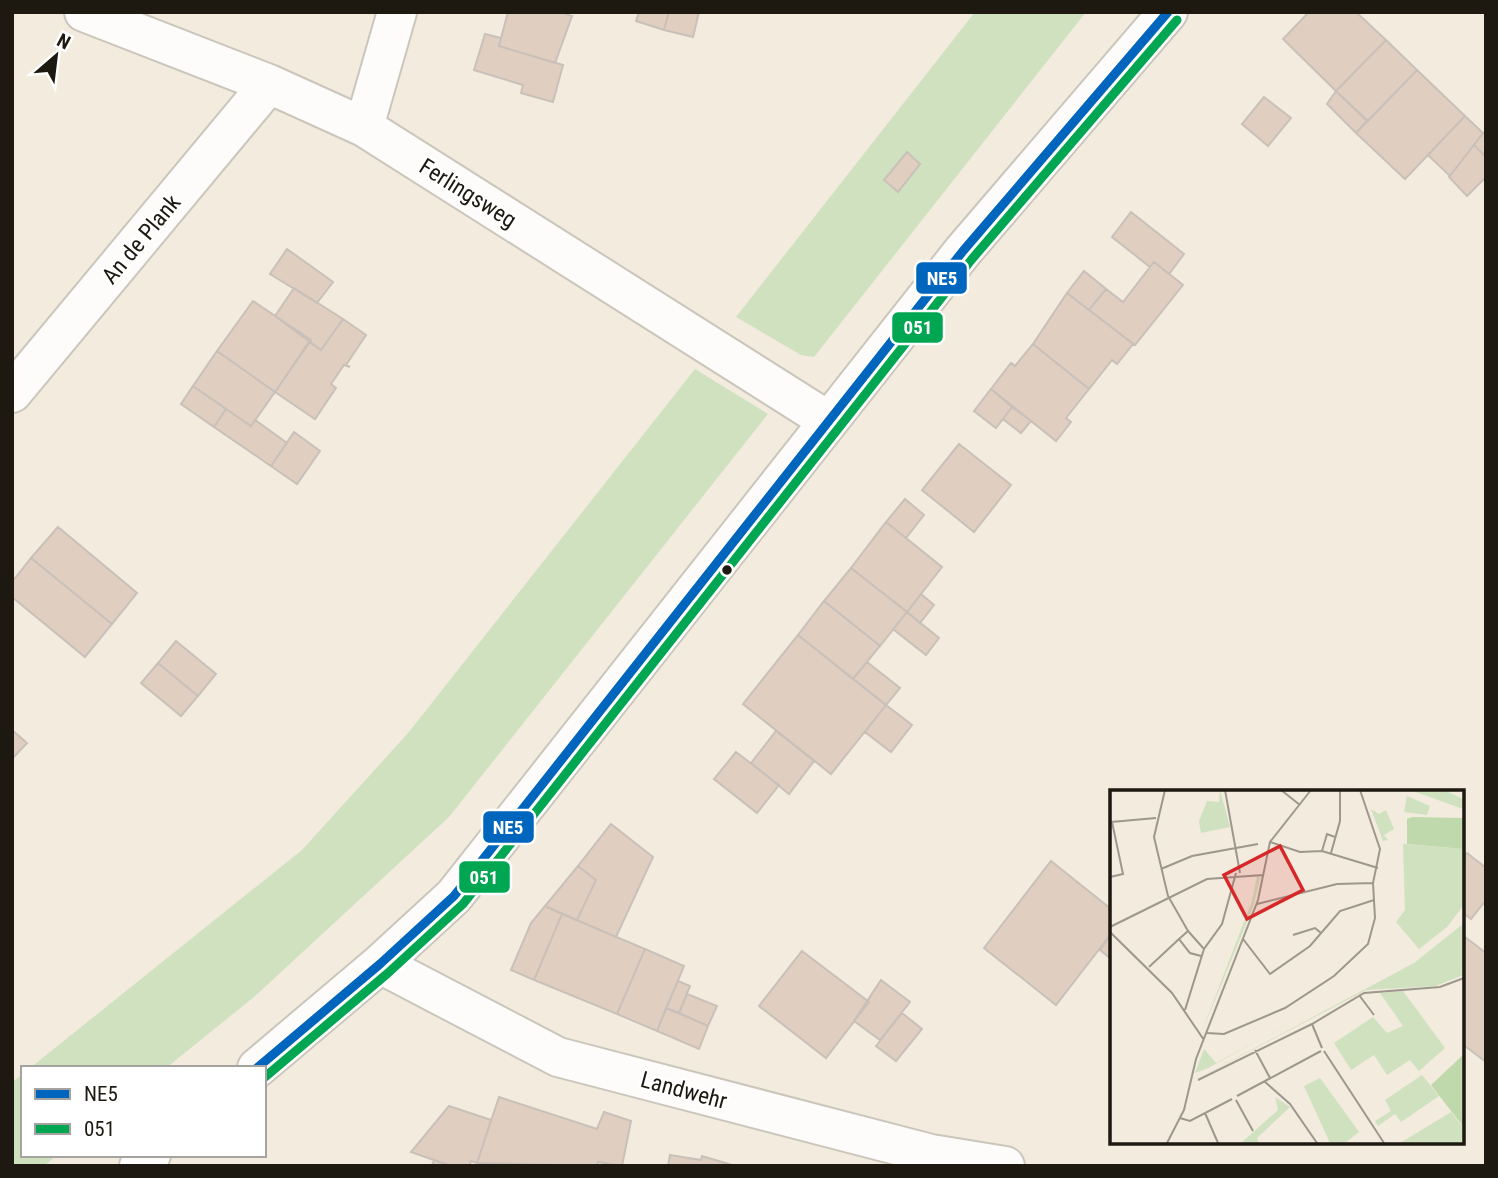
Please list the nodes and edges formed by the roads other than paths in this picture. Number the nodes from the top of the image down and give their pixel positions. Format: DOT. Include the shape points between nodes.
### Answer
graph roads {
  1 [pos="84,12"];
  2 [pos="397,12"];
  3 [pos="1168,12"];
  4 [pos="269,84"];
  5 [pos="364,127"];
  6 [pos="12,393"];
  7 [pos="827,420"];
  8 [pos="380,964"];
  9 [pos="259,1066"];
  10 [pos="1005,1166"];
  1 -- 4 [label="street, Ferlingsweg"];
  2 -- 5 [label="street"];
  3 -- 7 [label="street" via="963,251"];
  4 -- 5 [label="street, Ferlingsweg"];
  4 -- 6 [label="street, An de Plank"];
  5 -- 7 [label="street, Ferlingsweg"];
  7 -- 8 [label="street" via="454,896"];
  8 -- 9 [label="street"];
  8 -- 10 [label="street, Landwehr" via="558,1057 931,1154"];
}
